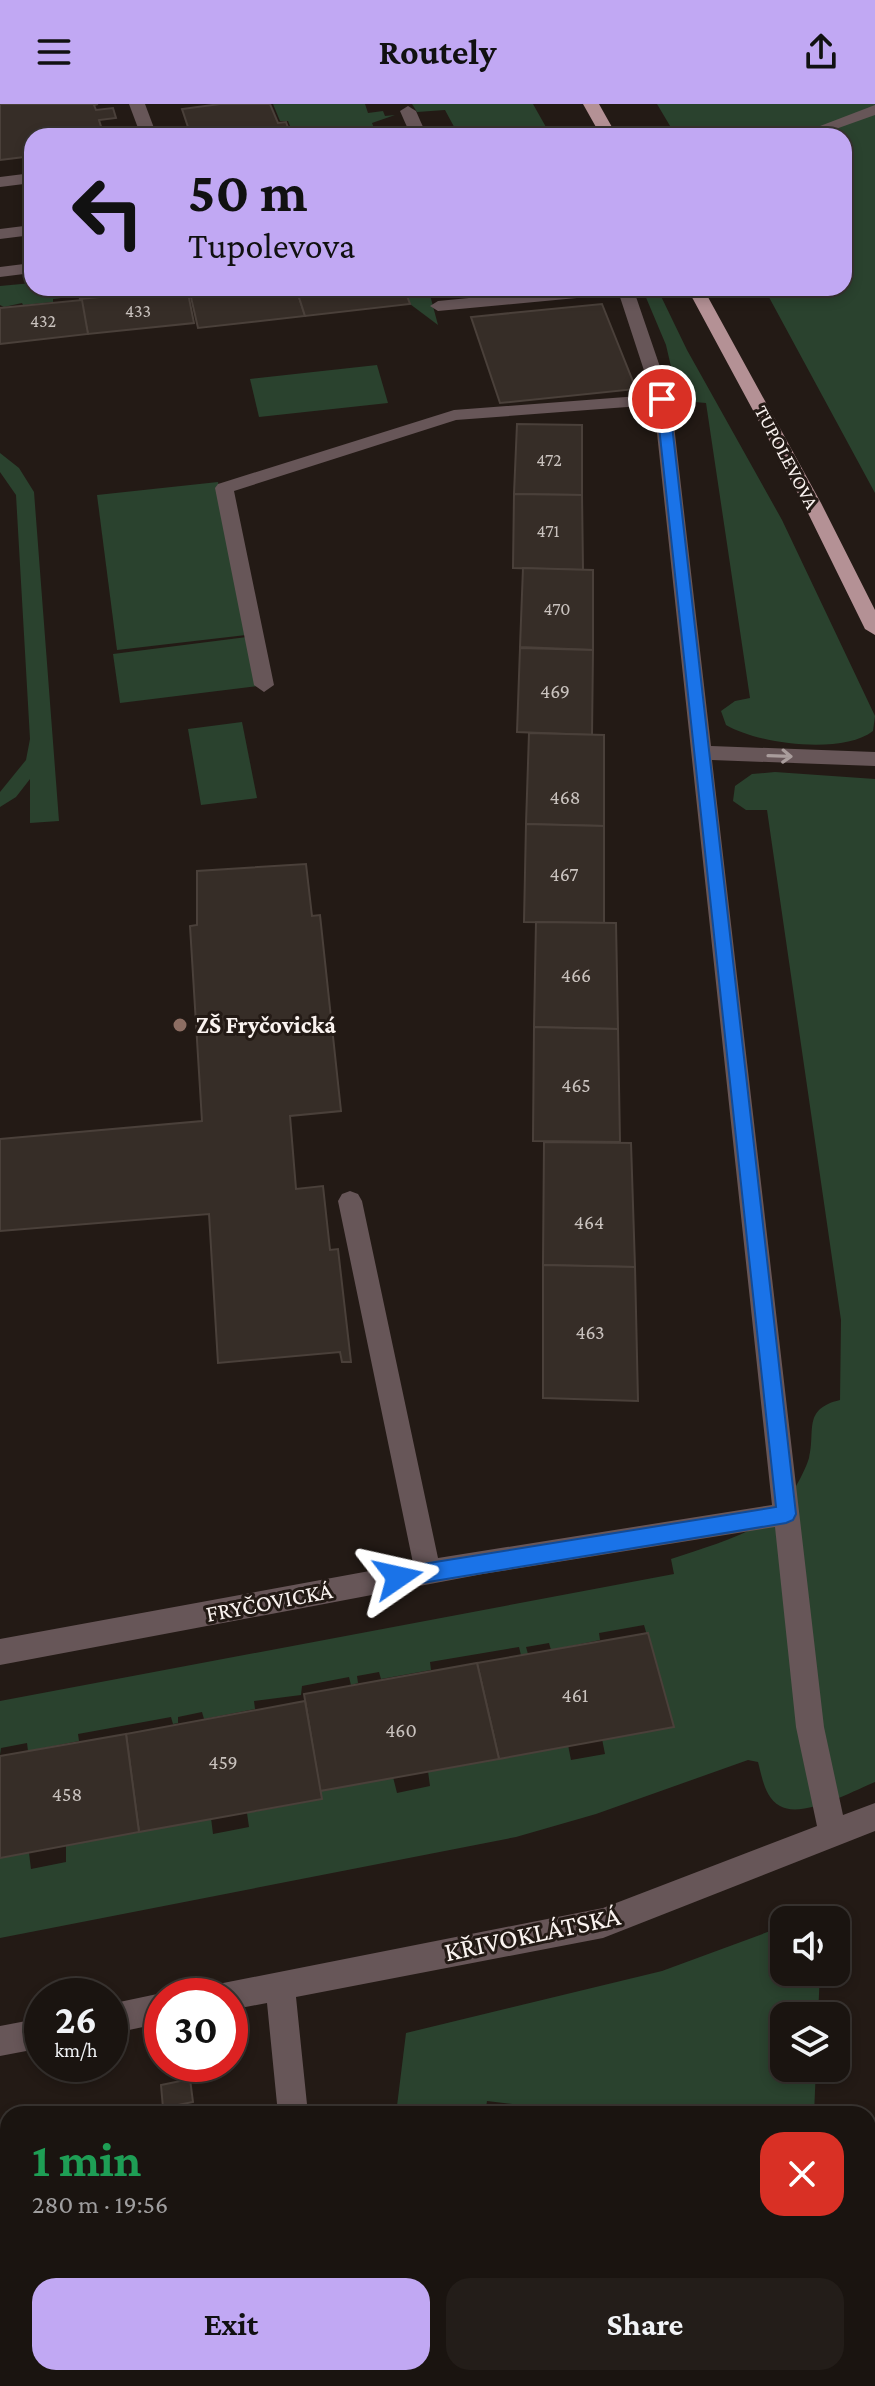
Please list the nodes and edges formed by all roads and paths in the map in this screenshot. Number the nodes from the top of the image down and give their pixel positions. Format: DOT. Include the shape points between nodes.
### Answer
graph roads {
  1 [pos="137,104"];
  2 [pos="591,104"];
  3 [pos="875,110"];
  4 [pos="408,111"];
  5 [pos="146,128"];
  6 [pos="415,128"];
  7 [pos="604,128"];
  8 [pos="824,128"];
  9 [pos="24,179"];
  10 [pos="0,182"];
  11 [pos="24,231"];
  12 [pos="0,234"];
  13 [pos="24,269"];
  14 [pos="0,272"];
  15 [pos="542,296"];
  16 [pos="628,296"];
  17 [pos="699,296"];
  18 [pos="438,306"];
  19 [pos="662,399"];
  20 [pos="875,629"];
  21 [pos="264,685"];
  22 [pos="702,753"];
  23 [pos="875,759"];
  24 [pos="350,1201"];
  25 [pos="786,1514"];
  26 [pos="428,1572"];
  27 [pos="0,1652"];
  28 [pos="875,1817"];
  29 [pos="833,1835"];
  30 [pos="279,1985"];
  31 [pos="248,1991"];
  32 [pos="24,2036"];
  33 [pos="0,2041"];
  34 [pos="292,2106"];
  1 -- 5 [label="street"];
  2 -- 7 [label="main road"];
  3 -- 8 [label="street"];
  4 -- 6 [label="street"];
  9 -- 10 [label="street"];
  11 -- 12 [label="street"];
  13 -- 14 [label="street"];
  15 -- 18 [label="street"];
  16 -- 19 [label="street"];
  17 -- 20 [label="main road, TUPOLEVOVA"];
  19 -- 21 [label="street" via="454,415 224,488"];
  19 -- 22 [label="street"];
  22 -- 23 [label="street, one-way"];
  22 -- 25 [label="street"];
  24 -- 26 [label="street"];
  25 -- 26 [label="street, FRYČOVICKÁ"];
  25 -- 29 [label="street" via="810,1727"];
  26 -- 27 [label="street, FRYČOVICKÁ"];
  28 -- 29 [label="street, KŘIVOKLÁTSKÁ"];
  29 -- 30 [label="street, KŘIVOKLÁTSKÁ" via="603,1923"];
  30 -- 31 [label="street, KŘIVOKLÁTSKÁ"];
  30 -- 34 [label="street"];
  32 -- 33 [label="street"];
}
